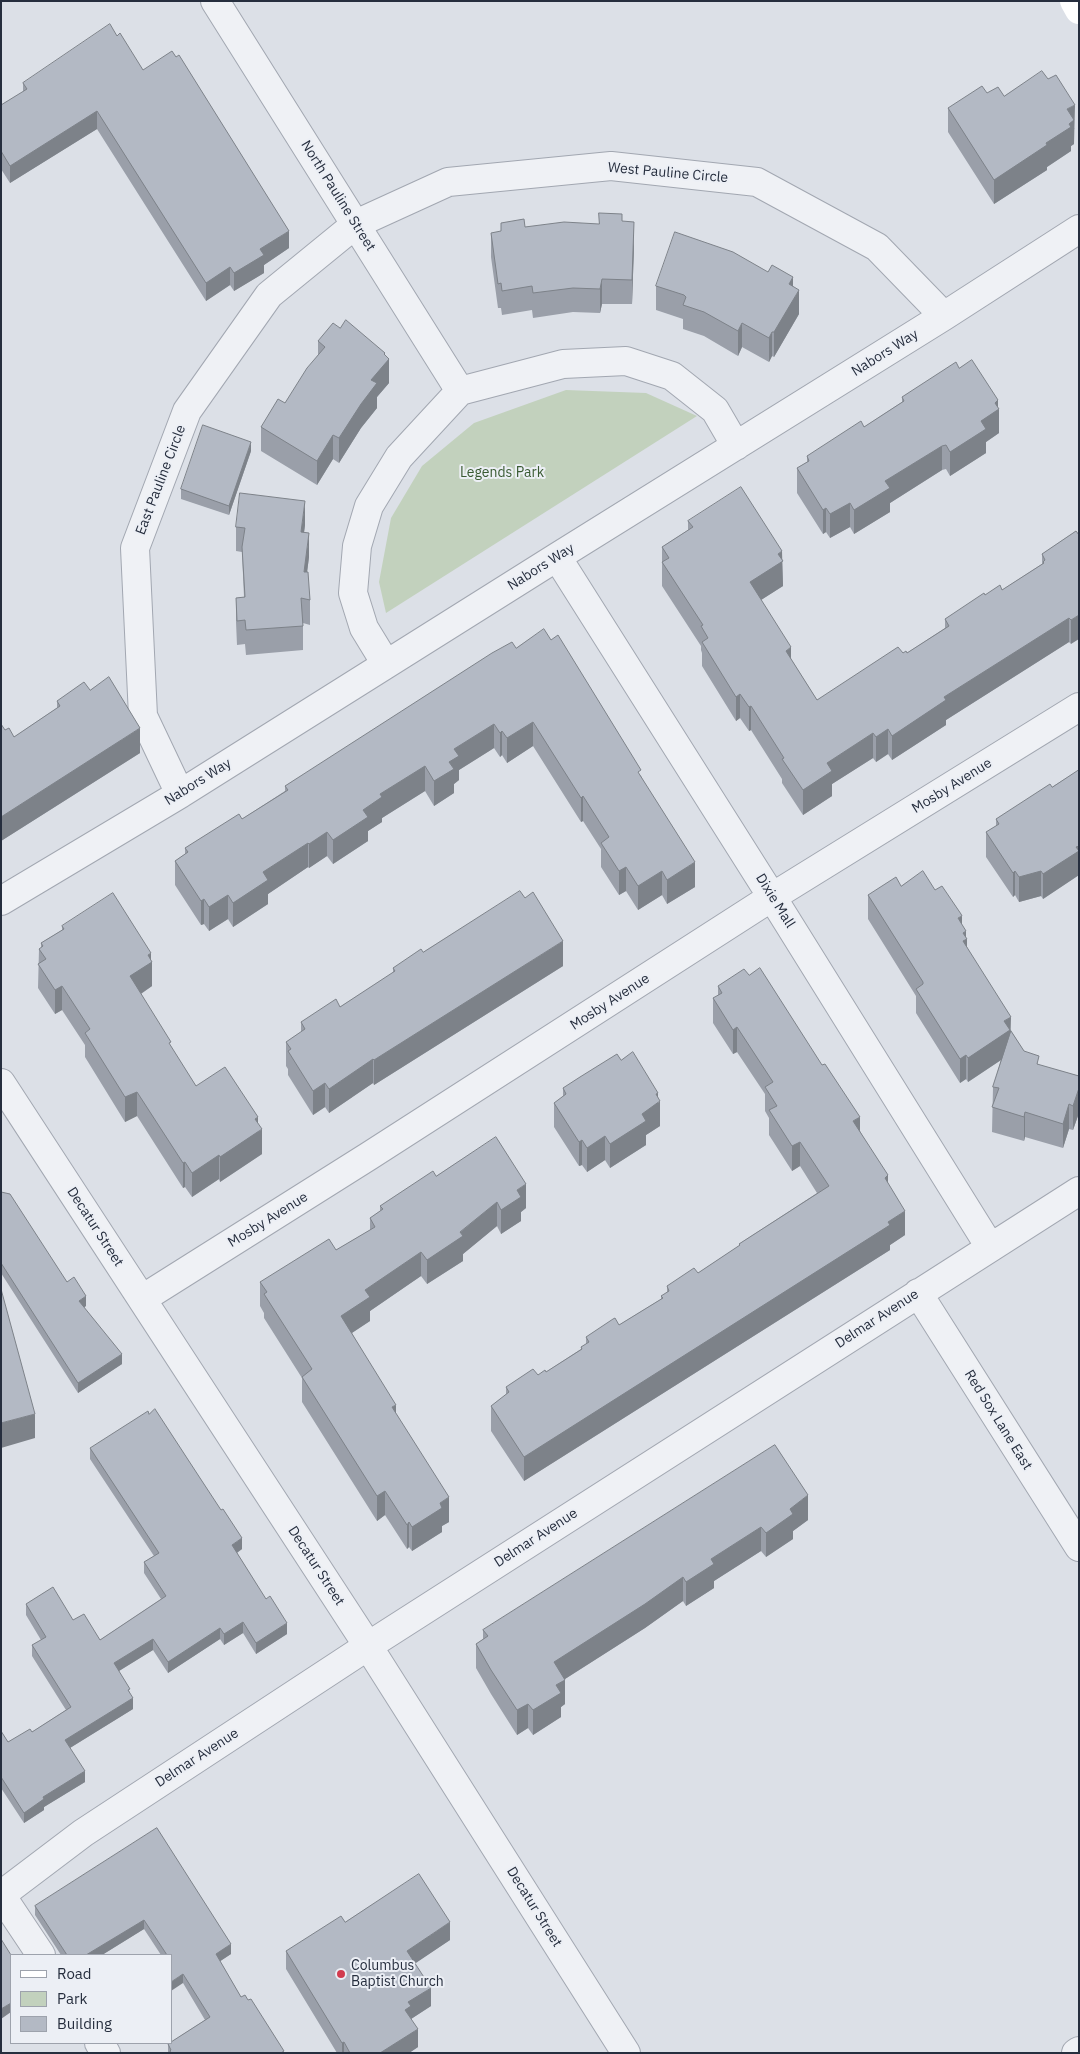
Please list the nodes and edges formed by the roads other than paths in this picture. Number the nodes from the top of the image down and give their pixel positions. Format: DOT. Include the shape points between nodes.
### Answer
graph roads {
  1 [pos="215,1"];
  2 [pos="1074,1"];
  3 [pos="1079,10"];
  4 [pos="356,224"];
  5 [pos="1079,229"];
  6 [pos="944,316"];
  7 [pos="460,391"];
  8 [pos="736,446"];
  9 [pos="557,557"];
  10 [pos="386,664"];
  11 [pos="1079,707"];
  12 [pos="180,794"];
  13 [pos="772,897"];
  14 [pos="1,901"];
  15 [pos="1,1083"];
  16 [pos="9,1114"];
  17 [pos="1076,1198"];
  18 [pos="990,1247"];
  19 [pos="918,1293"];
  20 [pos="142,1299"];
  21 [pos="1079,1547"];
  22 [pos="368,1646"];
  23 [pos="1,1895"];
  24 [pos="40,1954"];
  25 [pos="626,2053"];
  1 -- 4 [label="street, North Pauline Street"];
  2 -- 3 [label="street"];
  4 -- 6 [label="street, West Pauline Circle" via="448,182 611,166 757,182 877,247"];
  4 -- 7 [label="street, North Pauline Street"];
  4 -- 12 [label="street, East Pauline Circle" via="269,294 187,411 135,548 143,716"];
  5 -- 6 [label="street, Nabors Way"];
  6 -- 8 [label="street, Nabors Way"];
  7 -- 8 [label="street" via="563,364 626,361 672,376 715,410"];
  7 -- 10 [label="street" via="399,457 369,506 357,546 353,593 364,628"];
  8 -- 9 [label="street, Nabors Way"];
  9 -- 10 [label="street, Nabors Way"];
  9 -- 13 [label="street, Dixie Mall"];
  10 -- 12 [label="street, Nabors Way"];
  11 -- 13 [label="street, Mosby Avenue"];
  12 -- 14 [label="street, Nabors Way"];
  13 -- 18 [label="street, Dixie Mall"];
  13 -- 20 [label="street, Mosby Avenue"];
  15 -- 16 [label="street, Decatur Street"];
  16 -- 20 [label="street, Decatur Street"];
  17 -- 18 [label="street, Delmar Avenue"];
  18 -- 19 [label="street, Delmar Avenue"];
  19 -- 21 [label="street, Red Sox Lane East"];
  19 -- 22 [label="street, Delmar Avenue"];
  20 -- 22 [label="street, Decatur Street"];
  22 -- 23 [label="street, Delmar Avenue" via="83,1833"];
  22 -- 25 [label="street, Decatur Street"];
  23 -- 24 [label="street"];
}
